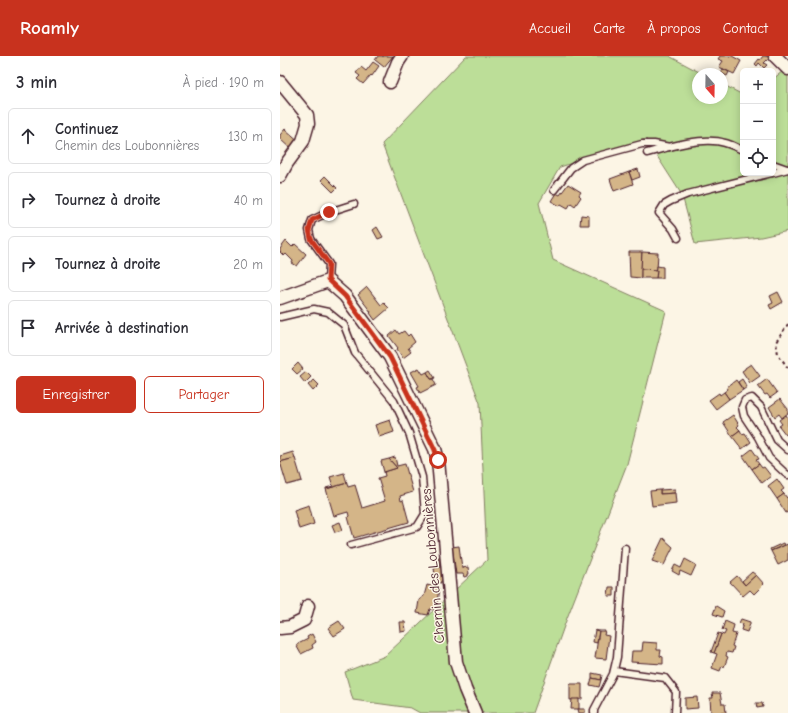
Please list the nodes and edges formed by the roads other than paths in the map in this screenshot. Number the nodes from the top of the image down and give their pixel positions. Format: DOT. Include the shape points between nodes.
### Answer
graph roads {
  1 [pos="402,56"];
  2 [pos="775,56"];
  3 [pos="788,69"];
  4 [pos="280,82"];
  5 [pos="390,82"];
  6 [pos="670,147"];
  7 [pos="740,149"];
  8 [pos="647,153"];
  9 [pos="776,165"];
  10 [pos="787,169"];
  11 [pos="776,172"];
  12 [pos="280,176"];
  13 [pos="760,176"];
  14 [pos="554,190"];
  15 [pos="354,204"];
  16 [pos="678,238"];
  17 [pos="328,280"];
  18 [pos="280,298"];
  19 [pos="280,317"];
  20 [pos="788,450"];
  21 [pos="788,475"];
  22 [pos="351,545"];
  23 [pos="624,548"];
  24 [pos="308,606"];
  25 [pos="280,628"];
  26 [pos="614,671"];
  27 [pos="475,713"];
  28 [pos="594,713"];
  29 [pos="675,713"];
  1 -- 5 [label="street"];
  2 -- 3 [label="street"];
  4 -- 12 [label="street" via="307,115 308,124 303,141"];
  6 -- 7 [label="lane" via="710,141"];
  6 -- 8 [label="lane"];
  6 -- 14 [label="lane" via="642,144 583,160 571,168"];
  9 -- 10 [label="lane"];
  10 -- 11 [label="lane"];
  13 -- 16 [label="lane" via="688,194 664,205 659,213"];
  15 -- 17 [label="lane" via="312,220 309,230 311,239 329,264"];
  17 -- 18 [label="street"];
  17 -- 27 [label="street, Chemin des Loubonnières" via="345,296 390,357 435,450 456,662"];
  19 -- 22 [label="lane" via="314,309 328,312 344,325 355,353 394,401 409,433 422,477 424,514 417,527"];
  20 -- 21 [label="lane" via="777,440 761,407 752,398 745,400 742,407 744,416 769,458"];
  23 -- 26 [label="lane"];
  24 -- 25 [label="street" via="304,620 290,627"];
  26 -- 28 [label="lane"];
  26 -- 29 [label="lane" via="665,678 676,692"];
}
